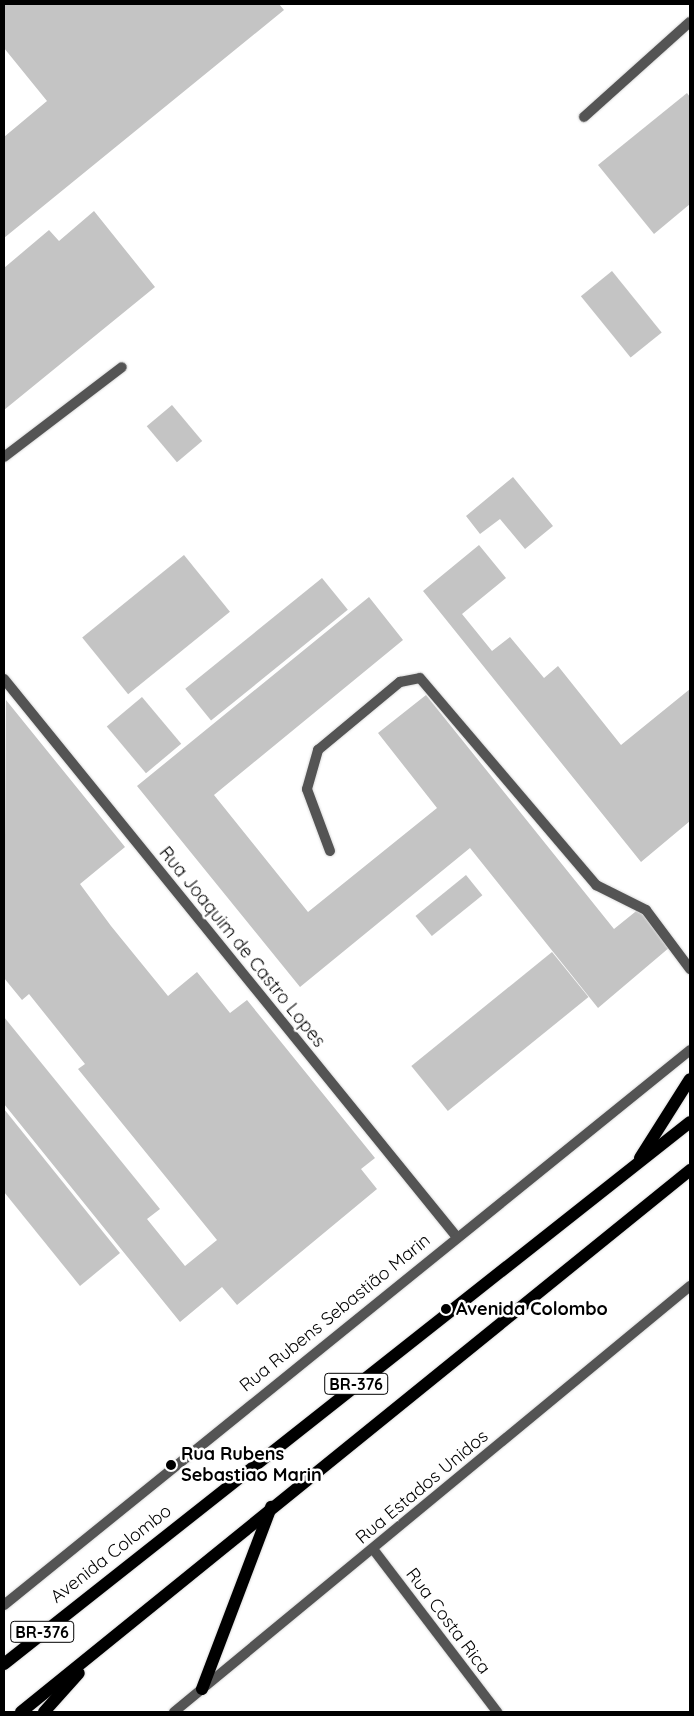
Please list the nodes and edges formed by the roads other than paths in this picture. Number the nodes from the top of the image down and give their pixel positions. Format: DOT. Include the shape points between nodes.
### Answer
graph roads {
  1 [pos="690,22"];
  2 [pos="584,117"];
  3 [pos="122,367"];
  4 [pos="4,457"];
  5 [pos="4,679"];
  6 [pos="330,851"];
  7 [pos="689,964"];
  8 [pos="690,1050"];
  9 [pos="690,1079"];
  10 [pos="690,1122"];
  11 [pos="633,1168"];
  12 [pos="690,1170"];
  13 [pos="456,1236"];
  14 [pos="690,1286"];
  15 [pos="271,1506"];
  16 [pos="373,1549"];
  17 [pos="80,1600"];
  18 [pos="4,1605"];
  19 [pos="108,1642"];
  20 [pos="4,1654"];
  21 [pos="4,1664"];
  22 [pos="202,1689"];
  23 [pos="21,1712"];
  24 [pos="44,1712"];
  25 [pos="174,1712"];
  26 [pos="497,1712"];
  1 -- 2 [label="street"];
  3 -- 4 [label="street"];
  5 -- 13 [label="street, Rua Joaquim de Castro Lopes"];
  6 -- 7 [label="street" via="308,789 318,750 400,682 420,678 596,885 646,910"];
  8 -- 13 [label="street, Rua Rubens Sebastião Marin"];
  9 -- 11 [label="main road"];
  10 -- 11 [label="main road, Avenida Colombo / BR-376"];
  11 -- 17 [label="main road, Avenida Colombo / BR-376"];
  12 -- 15 [label="main road, BR-376"];
  13 -- 18 [label="street, Rua Rubens Sebastião Marin"];
  14 -- 16 [label="street, Rua Estados Unidos"];
  15 -- 19 [label="main road, BR-376"];
  15 -- 22 [label="main road"];
  16 -- 22 [label="street, Rua Estados Unidos"];
  16 -- 26 [label="street, Rua Costa Rica"];
  17 -- 20 [label="main road"];
  17 -- 21 [label="main road, Avenida Colombo / BR-376"];
  19 -- 23 [label="main road, BR-376"];
  19 -- 24 [label="main road"];
  22 -- 25 [label="street, Rua Estados Unidos"];
}
